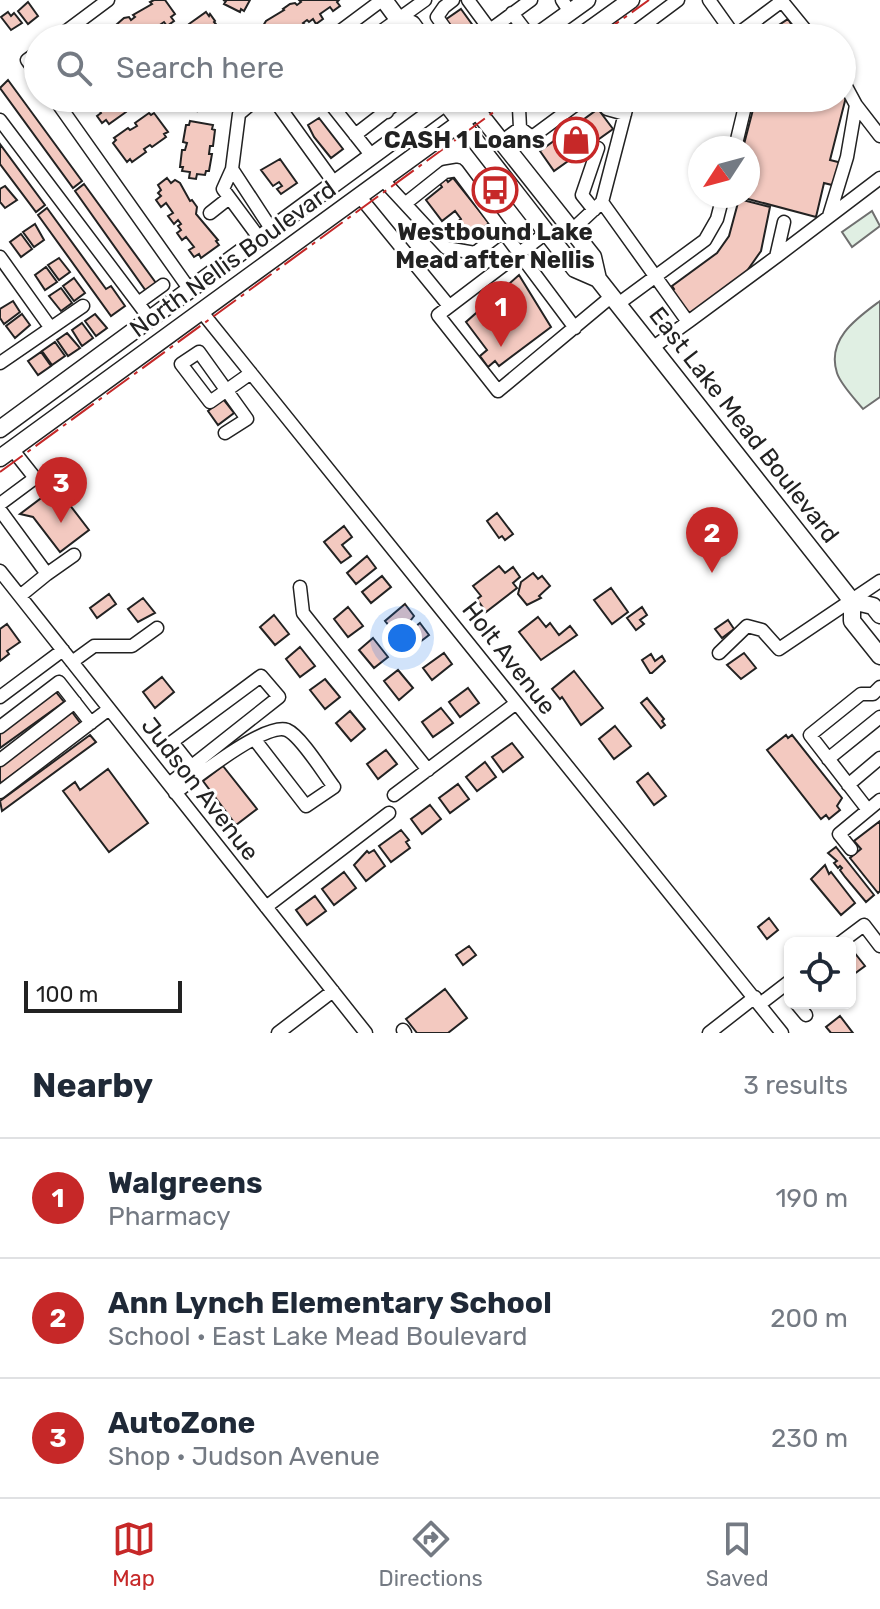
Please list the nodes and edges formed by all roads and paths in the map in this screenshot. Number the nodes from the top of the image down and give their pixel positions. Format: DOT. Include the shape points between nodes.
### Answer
graph roads {
  1 [pos="108,0"];
  2 [pos="383,0"];
  3 [pos="425,0"];
  4 [pos="453,0"];
  5 [pos="468,0"];
  6 [pos="531,0"];
  7 [pos="587,0"];
  8 [pos="631,0"];
  9 [pos="678,0"];
  10 [pos="709,0"];
  11 [pos="782,1"];
  12 [pos="566,6"];
  13 [pos="512,13"];
  14 [pos="398,19"];
  15 [pos="600,22"];
  16 [pos="76,24"];
  17 [pos="350,24"];
  18 [pos="391,24"];
  19 [pos="399,24"];
  20 [pos="412,24"];
  21 [pos="442,24"];
  22 [pos="484,24"];
  23 [pos="502,24"];
  24 [pos="521,24"];
  25 [pos="547,24"];
  26 [pos="597,24"];
  27 [pos="646,24"];
  28 [pos="726,24"];
  29 [pos="752,24"];
  30 [pos="801,24"];
  31 [pos="856,105"];
  32 [pos="64,112"];
  33 [pos="241,112"];
  34 [pos="283,112"];
  35 [pos="337,112"];
  36 [pos="387,112"];
  37 [pos="409,112"];
  38 [pos="431,112"];
  39 [pos="453,112"];
  40 [pos="468,112"];
  41 [pos="477,112"];
  42 [pos="517,112"];
  43 [pos="566,112"];
  44 [pos="618,112"];
  45 [pos="744,112"];
  46 [pos="855,112"];
  47 [pos="625,114"];
  48 [pos="0,120"];
  49 [pos="416,124"];
  50 [pos="460,124"];
  51 [pos="520,128"];
  52 [pos="355,135"];
  53 [pos="738,136"];
  54 [pos="880,136"];
  55 [pos="501,142"];
  56 [pos="598,148"];
  57 [pos="372,156"];
  58 [pos="232,169"];
  59 [pos="880,178"];
  60 [pos="383,180"];
  61 [pos="335,184"];
  62 [pos="360,197"];
  63 [pos="229,198"];
  64 [pos="406,203"];
  65 [pos="598,206"];
  66 [pos="720,208"];
  67 [pos="210,213"];
  68 [pos="829,216"];
  69 [pos="784,222"];
  70 [pos="571,231"];
  71 [pos="502,232"];
  72 [pos="546,233"];
  73 [pos="266,234"];
  74 [pos="518,254"];
  75 [pos="0,257"];
  76 [pos="776,257"];
  77 [pos="654,277"];
  78 [pos="598,279"];
  79 [pos="163,285"];
  80 [pos="190,290"];
  81 [pos="615,300"];
  82 [pos="138,303"];
  83 [pos="83,306"];
  84 [pos="449,306"];
  85 [pos="201,311"];
  86 [pos="150,319"];
  87 [pos="688,322"];
  88 [pos="50,327"];
  89 [pos="575,328"];
  90 [pos="652,348"];
  91 [pos="0,363"];
  92 [pos="251,373"];
  93 [pos="0,429"];
  94 [pos="225,433"];
  95 [pos="6,454"];
  96 [pos="0,507"];
  97 [pos="74,555"];
  98 [pos="1,574"];
  99 [pos="47,574"];
  100 [pos="880,581"];
  101 [pos="300,587"];
  102 [pos="20,596"];
  103 [pos="852,601"];
  104 [pos="880,615"];
  105 [pos="157,628"];
  106 [pos="63,650"];
  107 [pos="719,653"];
  108 [pos="880,656"];
  109 [pos="72,662"];
  110 [pos="878,695"];
  111 [pos="0,697"];
  112 [pos="75,702"];
  113 [pos="515,704"];
  114 [pos="109,709"];
  115 [pos="880,717"];
  116 [pos="91,723"];
  117 [pos="0,727"];
  118 [pos="255,740"];
  119 [pos="880,758"];
  120 [pos="828,759"];
  121 [pos="0,760"];
  122 [pos="191,766"];
  123 [pos="428,770"];
  124 [pos="848,785"];
  125 [pos="172,788"];
  126 [pos="0,792"];
  127 [pos="394,795"];
  128 [pos="880,800"];
  129 [pos="868,810"];
  130 [pos="389,813"];
  131 [pos="851,849"];
  132 [pos="266,907"];
  133 [pos="848,937"];
  134 [pos="880,946"];
  135 [pos="784,989"];
  136 [pos="333,991"];
  137 [pos="758,1001"];
  138 [pos="801,1009"];
  139 [pos="806,1015"];
  140 [pos="278,1033"];
  141 [pos="366,1033"];
  142 [pos="709,1033"];
  143 [pos="782,1033"];
  1 -- 16 [label="street"];
  2 -- 14 [label="main road"];
  2 -- 17 [label="street"];
  3 -- 14 [label="street"];
  4 -- 21 [label="street" via="437,17"];
  5 -- 22 [label="street"];
  6 -- 13 [label="street"];
  7 -- 12 [label="main road"];
  8 -- 15 [label="main road"];
  9 -- 27 [label="street"];
  10 -- 28 [label="street"];
  11 -- 29 [label="street"];
  11 -- 30 [label="street"];
  12 -- 25 [label="main road"];
  13 -- 23 [label="street"];
  13 -- 24 [label="street"];
  14 -- 18 [label="street"];
  14 -- 19 [label="main road"];
  14 -- 20 [label="main road"];
  15 -- 26 [label="main road"];
  31 -- 54 [label="street"];
  32 -- 80 [label="street"];
  33 -- 58 [label="street"];
  34 -- 61 [label="street"];
  35 -- 52 [label="street"];
  36 -- 52 [label="street"];
  37 -- 49 [label="street"];
  38 -- 49 [label="main road, North Nellis Boulevard"];
  39 -- 50 [label="main road, East Lake Mead Boulevard"];
  40 -- 50 [label="main road, North Nellis Boulevard"];
  41 -- 55 [label="main road, East Lake Mead Boulevard"];
  42 -- 51 [label="street"];
  43 -- 51 [label="street" via="532,137"];
  44 -- 47 [label="street"];
  45 -- 53 [label="street"];
  46 -- 68 [label="street"];
  47 -- 65 [label="street"];
  48 -- 82 [label="street"];
  49 -- 57 [label="main road, North Nellis Boulevard"];
  50 -- 60 [label="main road, North Nellis Boulevard"];
  50 -- 72 [label="main road, East Lake Mead Boulevard"];
  51 -- 55 [label="street"];
  52 -- 57 [label="street"];
  55 -- 70 [label="main road, East Lake Mead Boulevard"];
  56 -- 65 [label="street" via="582,195"];
  57 -- 61 [label="main road, North Nellis Boulevard"];
  58 -- 63 [label="street" via="223,189"];
  58 -- 73 [label="street"];
  59 -- 68 [label="street"];
  60 -- 62 [label="main road, North Nellis Boulevard"];
  60 -- 64 [label="street"];
  61 -- 73 [label="main road, North Nellis Boulevard"];
  62 -- 84 [label="street"];
  62 -- 85 [label="main road, North Nellis Boulevard"];
  63 -- 67 [label="street"];
  63 -- 73 [label="street"];
  64 -- 71 [label="street" via="446,248 475,253"];
  64 -- 71 [label="street" via="445,172 457,170"];
  65 -- 70 [label="street"];
  65 -- 77 [label="street"];
  66 -- 77 [label="street" via="705,240"];
  68 -- 76 [label="street"];
  69 -- 76 [label="street"];
  70 -- 78 [label="main road, East Lake Mead Boulevard" via="593,257"];
  71 -- 74 [label="street"];
  72 -- 74 [label="street"];
  72 -- 78 [label="main road, East Lake Mead Boulevard" via="575,269"];
  73 -- 80 [label="main road, North Nellis Boulevard"];
  74 -- 84 [label="street"];
  74 -- 89 [label="street"];
  75 -- 88 [label="street"];
  76 -- 87 [label="street"];
  77 -- 81 [label="street"];
  77 -- 87 [label="street"];
  78 -- 81 [label="main road, East Lake Mead Boulevard"];
  79 -- 82 [label="street"];
  80 -- 86 [label="main road, North Nellis Boulevard"];
  81 -- 89 [label="street"];
  81 -- 90 [label="main road, East Lake Mead Boulevard"];
  82 -- 86 [label="street"];
  83 -- 88 [label="street"];
  84 -- 89 [label="street" via="438,315 498,391"];
  85 -- 92 [label="street, Holt Avenue"];
  85 -- 95 [label="main road, North Nellis Boulevard"];
  86 -- 93 [label="main road, North Nellis Boulevard"];
  87 -- 90 [label="street"];
  88 -- 91 [label="street"];
  90 -- 103 [label="main road, East Lake Mead Boulevard"];
  92 -- 94 [label="street" via="227,390 247,419"];
  92 -- 113 [label="street, Holt Avenue"];
  95 -- 96 [label="street" via="35,478"];
  96 -- 99 [label="street"];
  97 -- 99 [label="street"];
  98 -- 102 [label="street, Judson Avenue"];
  99 -- 102 [label="street"];
  100 -- 103 [label="street"];
  101 -- 123 [label="street" via="303,613"];
  102 -- 106 [label="street, Judson Avenue"];
  103 -- 104 [label="main road, East Lake Mead Boulevard" via="873,606"];
  103 -- 107 [label="street" via="779,649 762,630 747,626"];
  103 -- 108 [label="main road, East Lake Mead Boulevard" via="852,621"];
  105 -- 109 [label="street" via="132,646 94,646"];
  106 -- 109 [label="street, Judson Avenue"];
  106 -- 111 [label="street"];
  109 -- 114 [label="street, Judson Avenue"];
  110 -- 120 [label="street" via="861,694 810,735"];
  112 -- 116 [label="street"];
  112 -- 117 [label="street" via="59,682"];
  112 -- 121 [label="street"];
  113 -- 123 [label="street"];
  113 -- 137 [label="street, Holt Avenue"];
  114 -- 116 [label="street"];
  114 -- 125 [label="street, Judson Avenue"];
  115 -- 120 [label="street"];
  116 -- 126 [label="street"];
  118 -- 118 [label="street" via="271,730 286,730 334,787 306,806"];
  118 -- 125 [label="street"];
  119 -- 124 [label="street"];
  120 -- 124 [label="street"];
  122 -- 122 [label="street" via="279,697 261,676 172,742"];
  122 -- 125 [label="street"];
  123 -- 127 [label="street"];
  124 -- 129 [label="street"];
  125 -- 132 [label="street, Judson Avenue"];
  128 -- 129 [label="street"];
  129 -- 131 [label="street" via="839,834"];
  130 -- 132 [label="street"];
  132 -- 136 [label="street, Judson Avenue"];
  133 -- 134 [label="street" via="864,925"];
  135 -- 137 [label="street"];
  136 -- 140 [label="street"];
  136 -- 141 [label="street, Judson Avenue"];
  137 -- 142 [label="street"];
  137 -- 143 [label="street, Holt Avenue"];
  138 -- 139 [label="street"];
}
